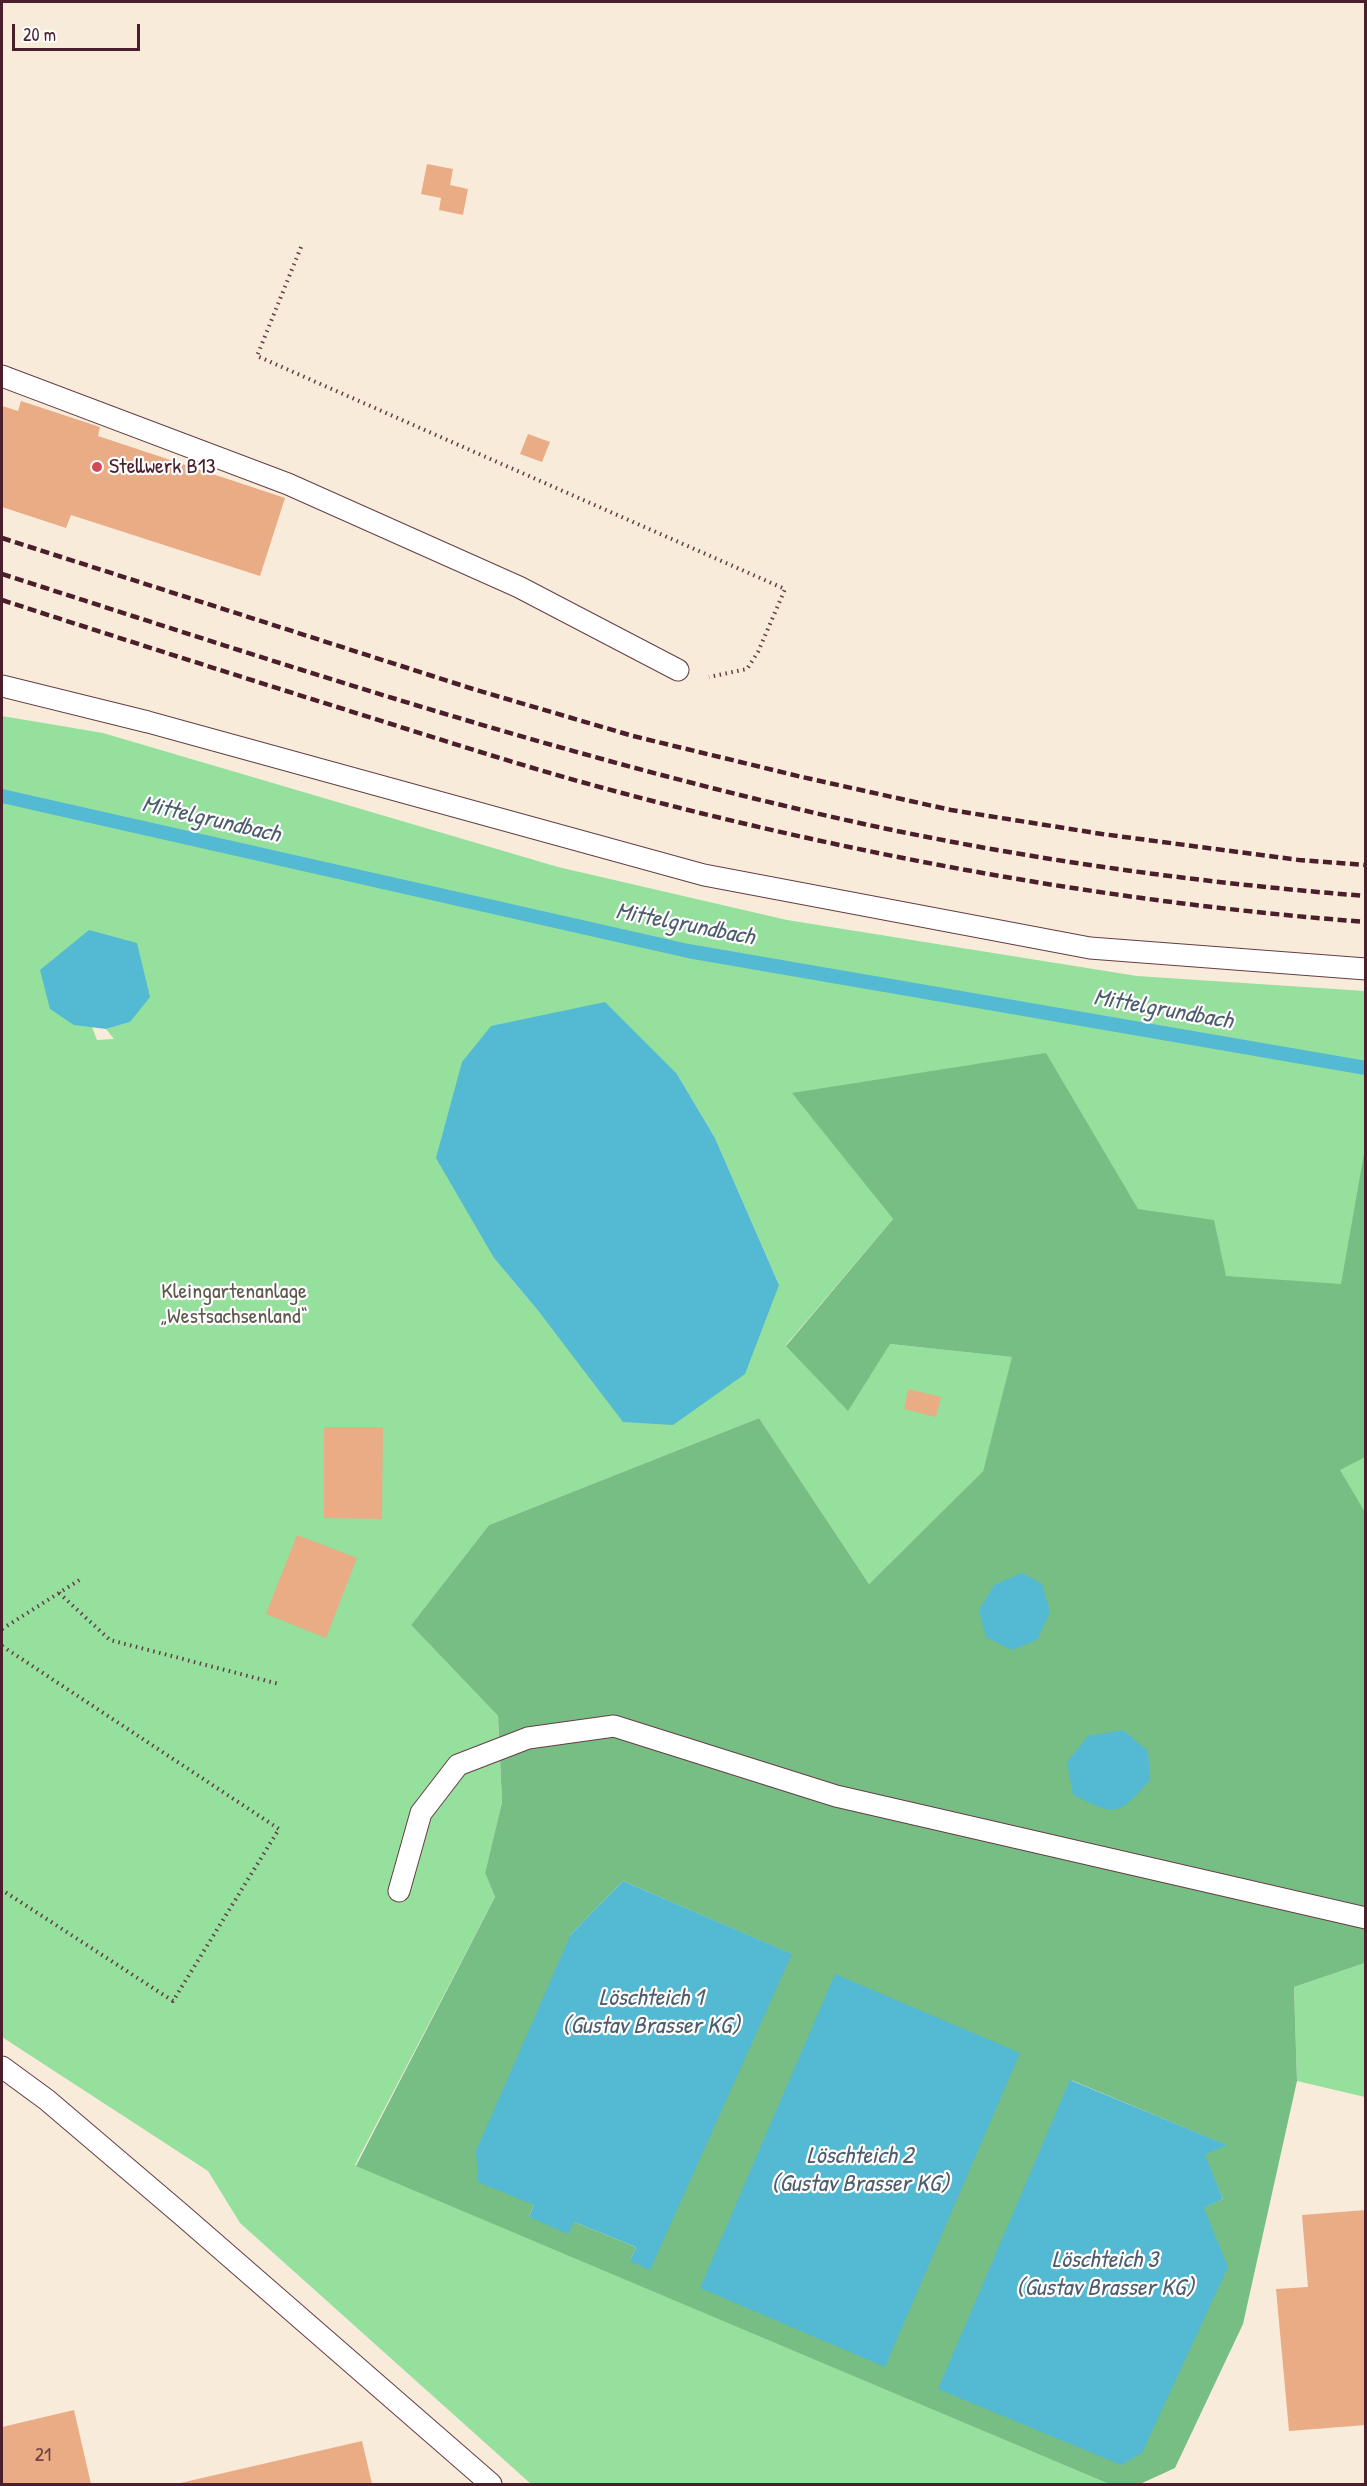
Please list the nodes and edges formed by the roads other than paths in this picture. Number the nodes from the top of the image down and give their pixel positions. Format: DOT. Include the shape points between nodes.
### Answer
graph roads {
  1 [pos="2,376"];
  2 [pos="678,670"];
  3 [pos="2,686"];
  4 [pos="1365,969"];
  5 [pos="399,1891"];
  6 [pos="1365,1918"];
  7 [pos="2,2067"];
  8 [pos="491,2484"];
  1 -- 2 [label="lane" via="288,484 519,587"];
  3 -- 4 [label="lane" via="148,722 704,875 1090,948"];
  5 -- 6 [label="lane" via="421,1813 458,1765 528,1738 614,1726 836,1796"];
  7 -- 8 [label="lane" via="47,2100 182,2215"];
}
